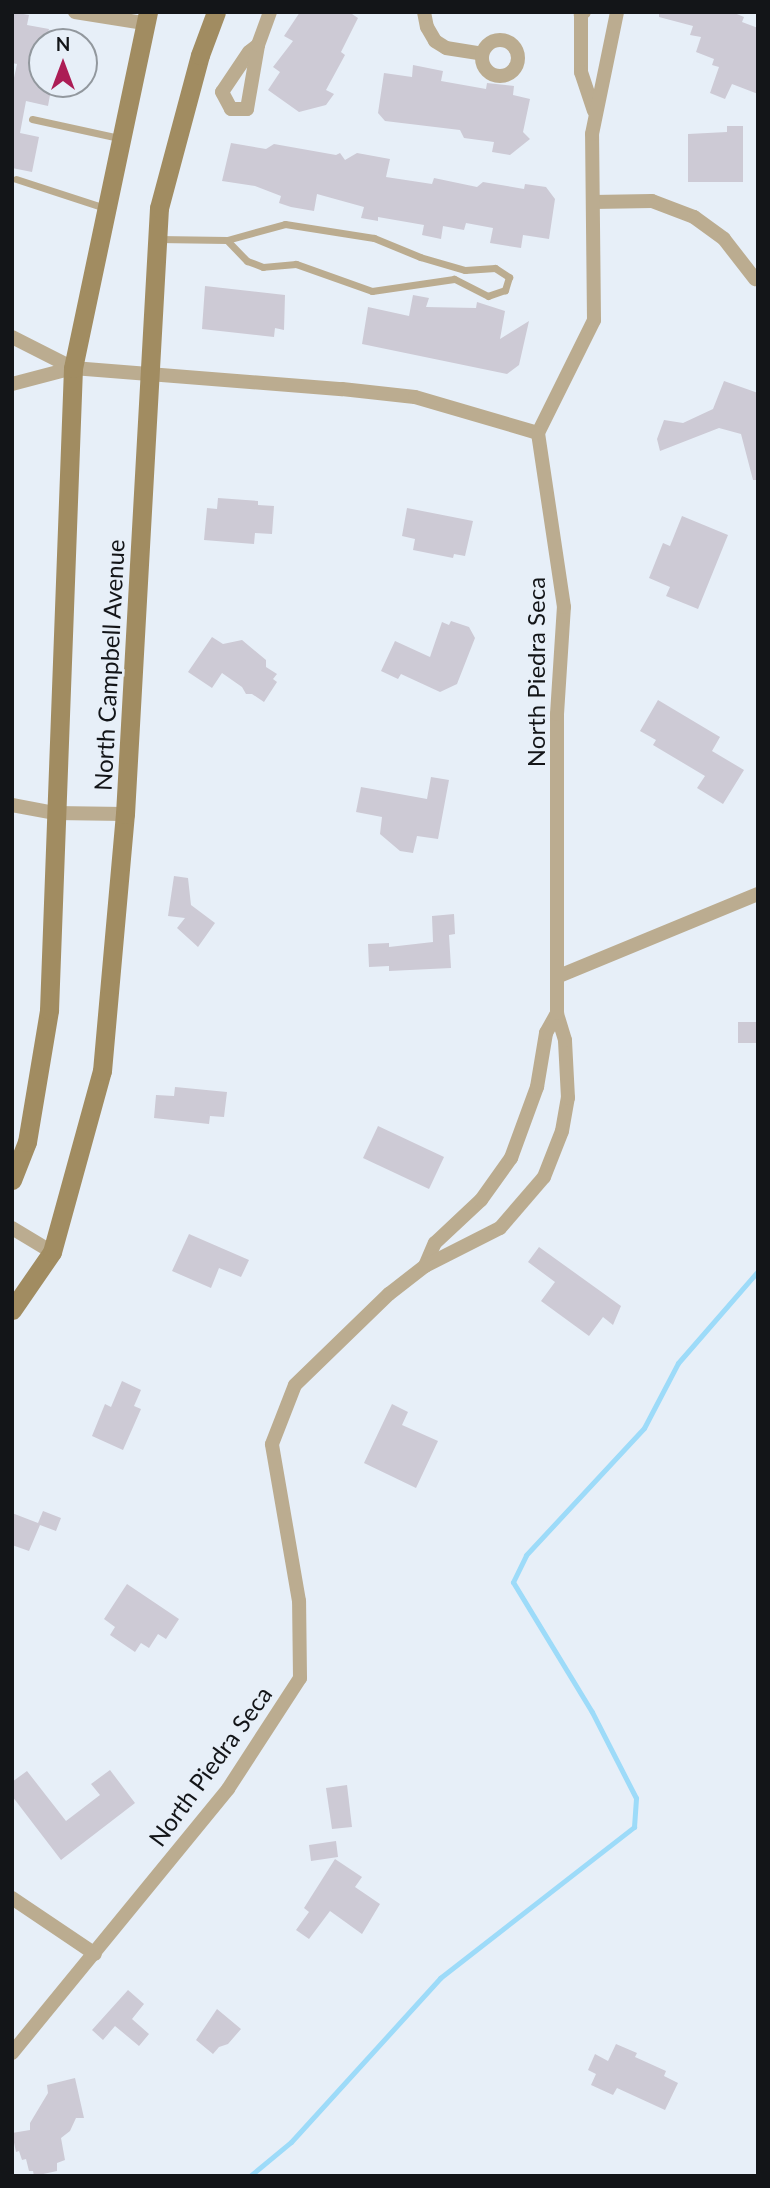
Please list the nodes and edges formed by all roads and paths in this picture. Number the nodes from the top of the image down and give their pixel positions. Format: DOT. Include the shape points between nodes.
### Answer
graph roads {
  1 [pos="75,12"];
  2 [pos="216,12"];
  3 [pos="270,12"];
  4 [pos="424,12"];
  5 [pos="584,12"];
  6 [pos="617,12"];
  7 [pos="146,17"];
  8 [pos="258,45"];
  9 [pos="482,54"];
  10 [pos="595,113"];
  11 [pos="32,119"];
  12 [pos="120,138"];
  13 [pos="16,179"];
  14 [pos="593,202"];
  15 [pos="106,208"];
  16 [pos="157,239"];
  17 [pos="227,240"];
  18 [pos="755,279"];
  19 [pos="12,337"];
  20 [pos="73,368"];
  21 [pos="150,372"];
  22 [pos="12,384"];
  23 [pos="538,433"];
  24 [pos="12,805"];
  25 [pos="55,813"];
  26 [pos="125,814"];
  27 [pos="758,894"];
  28 [pos="559,976"];
  29 [pos="557,1013"];
  30 [pos="12,1180"];
  31 [pos="12,1228"];
  32 [pos="52,1252"];
  33 [pos="425,1266"];
  34 [pos="12,1310"];
  35 [pos="12,1898"];
  36 [pos="95,1954"];
  37 [pos="12,2053"];
  1 -- 7 [label="street"];
  2 -- 16 [label="main road, North Campbell Avenue" via="159,208"];
  3 -- 8 [label="street"];
  4 -- 9 [label="street" via="435,41 446,48"];
  5 -- 10 [label="street" via="581,72"];
  6 -- 10 [label="street"];
  7 -- 12 [label="main road, North Campbell Avenue"];
  10 -- 14 [label="street"];
  11 -- 12 [label="lane"];
  12 -- 15 [label="main road, North Campbell Avenue"];
  13 -- 15 [label="lane"];
  14 -- 18 [label="street" via="652,201 694,217 724,239"];
  14 -- 23 [label="street" via="594,320"];
  15 -- 20 [label="main road, North Campbell Avenue"];
  16 -- 17 [label="lane"];
  16 -- 21 [label="main road, North Campbell Avenue"];
  17 -- 17 [label="lane" via="247,261 263,267 296,264 372,291 454,279 488,296 505,290 509,277 495,268 466,270 420,257 374,238 285,223"];
  19 -- 20 [label="street"];
  20 -- 21 [label="street"];
  20 -- 22 [label="street"];
  20 -- 25 [label="main road, North Campbell Avenue"];
  21 -- 23 [label="street" via="415,397"];
  21 -- 26 [label="main road, North Campbell Avenue"];
  23 -- 28 [label="street, North Piedra Seca" via="564,607 557,714"];
  24 -- 25 [label="street"];
  25 -- 26 [label="street"];
  25 -- 30 [label="main road, North Campbell Avenue" via="49,1010 27,1142"];
  26 -- 32 [label="main road, North Campbell Avenue" via="102,1071"];
  27 -- 28 [label="street"];
  28 -- 29 [label="street, North Piedra Seca"];
  29 -- 33 [label="street, North Piedra Seca" via="546,1033 537,1087 511,1158 481,1199 435,1243"];
  29 -- 33 [label="street, North Piedra Seca" via="565,1040 568,1098 562,1131 544,1177 500,1228"];
  31 -- 32 [label="street"];
  32 -- 34 [label="main road, North Campbell Avenue"];
  33 -- 36 [label="street, North Piedra Seca" via="389,1294 295,1385 272,1444 299,1601 300,1678 228,1789"];
  35 -- 36 [label="street"];
  36 -- 37 [label="street, North Piedra Seca"];
}
